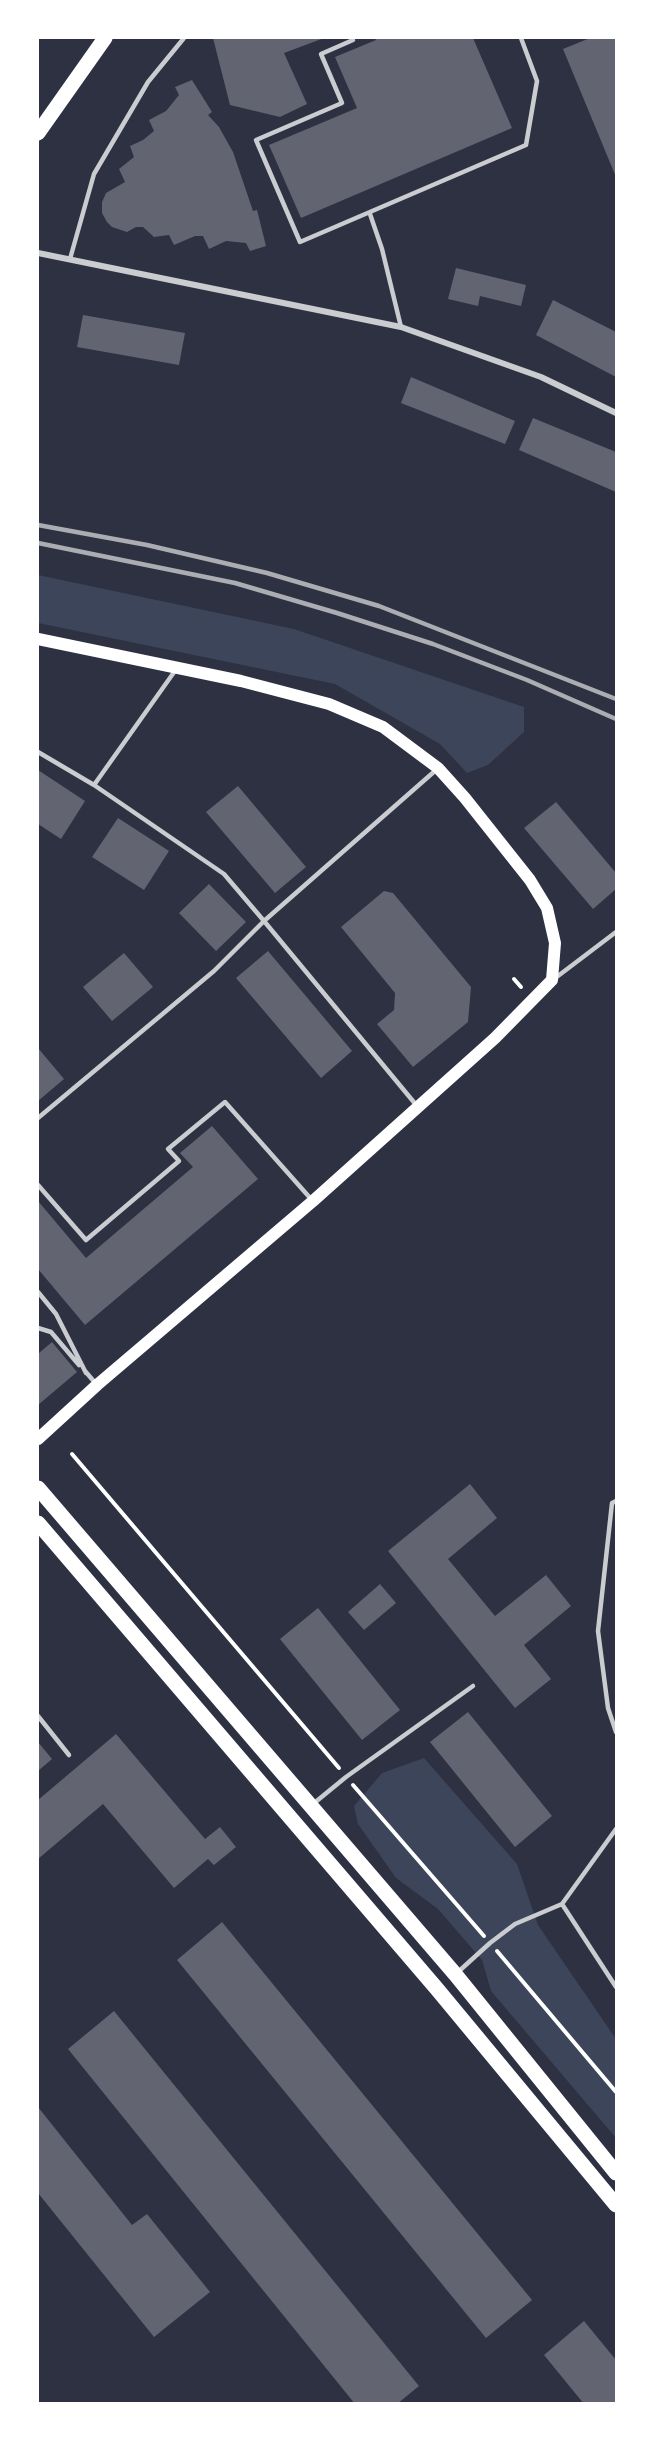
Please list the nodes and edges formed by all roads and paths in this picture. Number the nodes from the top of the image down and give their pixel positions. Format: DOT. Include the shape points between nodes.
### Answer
graph roads {
  1 [pos="105,38"];
  2 [pos="184,38"];
  3 [pos="352,38"];
  4 [pos="521,38"];
  5 [pos="38,133"];
  6 [pos="369,214"];
  7 [pos="38,253"];
  8 [pos="70,260"];
  9 [pos="401,327"];
  10 [pos="616,413"];
  11 [pos="38,639"];
  12 [pos="178,668"];
  13 [pos="38,752"];
  14 [pos="438,768"];
  15 [pos="94,785"];
  16 [pos="264,921"];
  17 [pos="616,932"];
  18 [pos="514,979"];
  19 [pos="552,980"];
  20 [pos="521,987"];
  21 [pos="418,1107"];
  22 [pos="38,1118"];
  23 [pos="38,1185"];
  24 [pos="313,1201"];
  25 [pos="38,1292"];
  26 [pos="38,1328"];
  27 [pos="86,1373"];
  28 [pos="97,1385"];
  29 [pos="38,1439"];
  30 [pos="38,1488"];
  31 [pos="616,1501"];
  32 [pos="38,1523"];
  33 [pos="473,1686"];
  34 [pos="38,1716"];
  35 [pos="616,1732"];
  36 [pos="69,1755"];
  37 [pos="311,1806"];
  38 [pos="616,1829"];
  39 [pos="562,1904"];
  40 [pos="456,1974"];
  41 [pos="616,1988"];
  42 [pos="616,2173"];
  43 [pos="616,2205"];
  1 -- 5 [label="main road"];
  2 -- 8 [label="lane" via="148,82 94,174"];
  3 -- 6 [label="lane" via="321,54 342,103 256,140 300,242"];
  4 -- 6 [label="lane" via="537,81 526,145"];
  6 -- 9 [label="lane"];
  7 -- 8 [label="street"];
  8 -- 9 [label="street"];
  9 -- 10 [label="street" via="541,377"];
  11 -- 12 [label="main road"];
  12 -- 14 [label="main road" via="329,704 383,727"];
  12 -- 15 [label="lane"];
  13 -- 15 [label="lane"];
  14 -- 16 [label="lane"];
  14 -- 19 [label="main road" via="530,880 546,908 555,943"];
  15 -- 16 [label="lane" via="224,874"];
  16 -- 21 [label="lane"];
  16 -- 22 [label="lane" via="214,971"];
  17 -- 19 [label="lane"];
  18 -- 20 [label="path"];
  19 -- 21 [label="main road"];
  21 -- 24 [label="main road"];
  23 -- 24 [label="lane" via="86,1240 179,1161 168,1149 225,1102"];
  24 -- 28 [label="main road"];
  25 -- 27 [label="lane" via="56,1314"];
  26 -- 27 [label="lane" via="51,1332"];
  27 -- 28 [label="lane"];
  28 -- 29 [label="main road"];
  30 -- 37 [label="main road"];
  31 -- 35 [label="lane" via="612,1503 598,1631 608,1708"];
  32 -- 43 [label="main road" via="437,1989"];
  33 -- 37 [label="lane"];
  34 -- 36 [label="lane"];
  37 -- 40 [label="main road"];
  38 -- 39 [label="lane"];
  39 -- 40 [label="lane" via="515,1924"];
  39 -- 41 [label="lane"];
  40 -- 42 [label="main road"];
}
